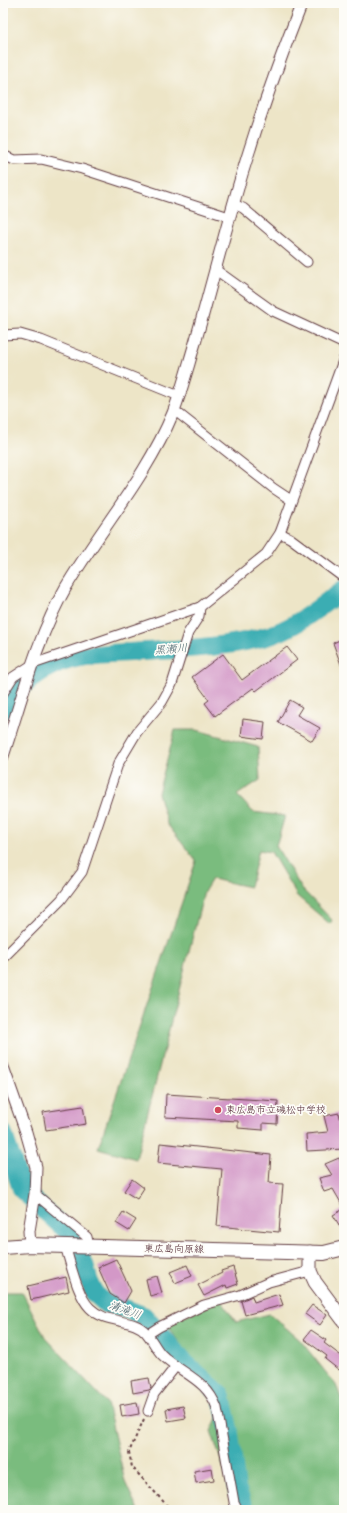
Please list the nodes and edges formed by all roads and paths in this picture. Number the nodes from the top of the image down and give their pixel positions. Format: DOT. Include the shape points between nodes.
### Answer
graph roads {
  1 [pos="302,3"];
  2 [pos="3,154"];
  3 [pos="233,204"];
  4 [pos="230,217"];
  5 [pos="307,262"];
  6 [pos="216,270"];
  7 [pos="3,335"];
  8 [pos="344,344"];
  9 [pos="344,360"];
  10 [pos="179,396"];
  11 [pos="174,410"];
  12 [pos="291,500"];
  13 [pos="280,533"];
  14 [pos="344,578"];
  15 [pos="200,608"];
  16 [pos="33,665"];
  17 [pos="3,693"];
  18 [pos="3,756"];
  19 [pos="3,958"];
  20 [pos="3,1067"];
  21 [pos="35,1194"];
  22 [pos="30,1245"];
  23 [pos="65,1246"];
  24 [pos="3,1247"];
  25 [pos="85,1247"];
  26 [pos="344,1248"];
  27 [pos="310,1252"];
  28 [pos="310,1271"];
  29 [pos="344,1321"];
  30 [pos="149,1333"];
  31 [pos="176,1366"];
  32 [pos="148,1411"];
  33 [pos="171,1510"];
  34 [pos="238,1510"];
  1 -- 3 [label="street" via="278,62"];
  2 -- 4 [label="street" via="14,160 41,159 82,169"];
  3 -- 4 [label="street"];
  3 -- 5 [label="street" via="243,208"];
  4 -- 6 [label="street"];
  6 -- 8 [label="street" via="273,311"];
  6 -- 10 [label="street"];
  7 -- 10 [label="street" via="20,334 41,340"];
  9 -- 12 [label="street"];
  10 -- 11 [label="street"];
  11 -- 12 [label="street"];
  11 -- 16 [label="street" via="142,473 65,589"];
  12 -- 13 [label="street"];
  13 -- 14 [label="street"];
  13 -- 15 [label="street" via="266,554"];
  15 -- 16 [label="street"];
  15 -- 19 [label="street" via="199,616 188,633 172,684 162,702 137,732 118,764 82,872 61,900"];
  16 -- 17 [label="street" via="13,677"];
  16 -- 18 [label="street"];
  20 -- 21 [label="street" via="36,1168"];
  21 -- 22 [label="street"];
  21 -- 25 [label="street" via="87,1237"];
  22 -- 23 [label="main road, 東広島向原線"];
  22 -- 24 [label="main road, 東広島向原線"];
  23 -- 25 [label="main road, 東広島向原線"];
  23 -- 30 [label="street" via="84,1301 91,1309 108,1319 136,1325"];
  25 -- 27 [label="main road, 東広島向原線"];
  26 -- 27 [label="main road, 東広島向原線" via="324,1253"];
  27 -- 28 [label="main road"];
  28 -- 29 [label="main road" via="322,1293"];
  28 -- 30 [label="street" via="269,1282 240,1295 204,1305"];
  30 -- 31 [label="street" via="161,1353"];
  31 -- 32 [label="street" via="154,1394"];
  31 -- 34 [label="street" via="203,1385 213,1396 234,1502"];
  32 -- 33 [label="path" via="129,1452 132,1467"];
}
